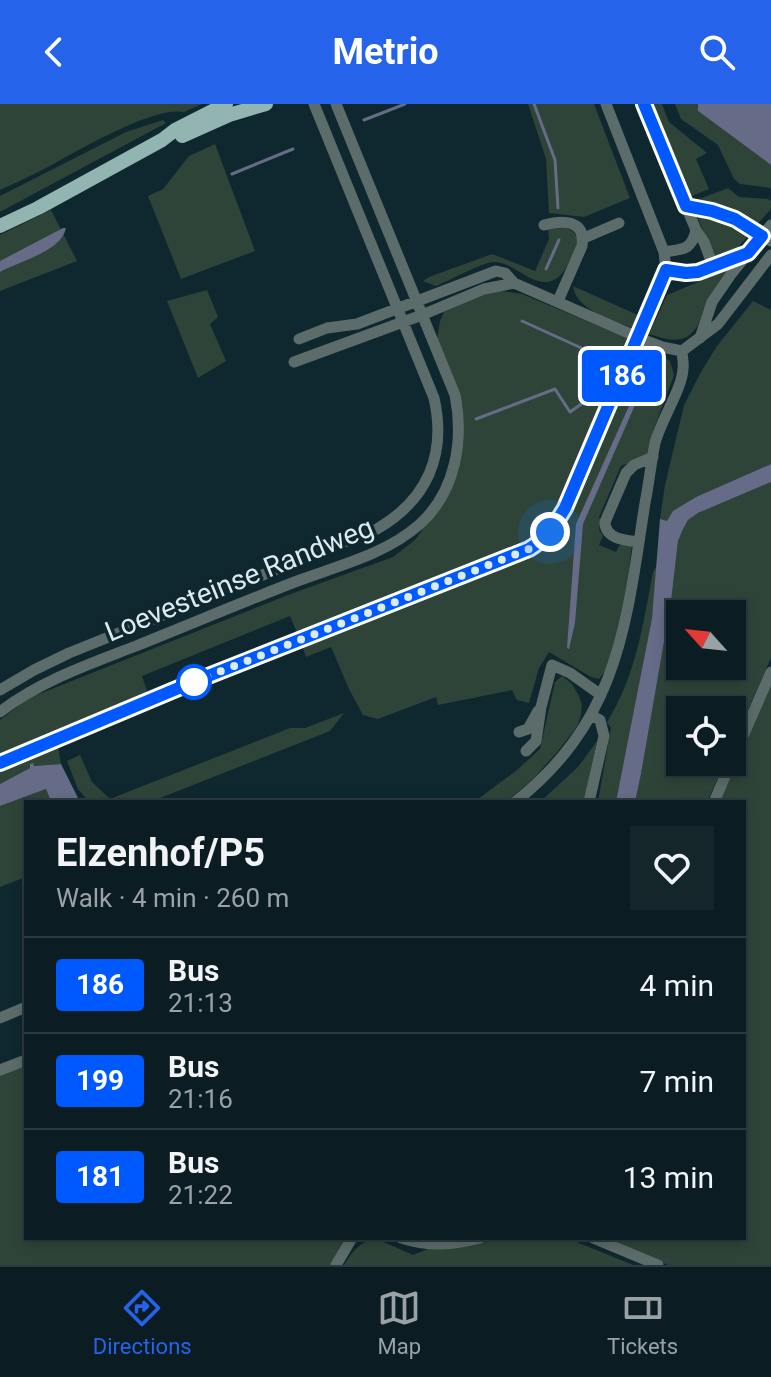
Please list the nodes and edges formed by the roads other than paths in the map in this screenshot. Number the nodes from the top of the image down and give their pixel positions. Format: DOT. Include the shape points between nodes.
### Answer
graph roads {
  1 [pos="226,104"];
  2 [pos="266,104"];
  3 [pos="314,104"];
  4 [pos="336,104"];
  5 [pos="606,104"];
  6 [pos="643,104"];
  7 [pos="162,140"];
  8 [pos="686,206"];
  9 [pos="619,223"];
  10 [pos="544,225"];
  11 [pos="771,225"];
  12 [pos="0,226"];
  13 [pos="696,230"];
  14 [pos="584,238"];
  15 [pos="766,239"];
  16 [pos="664,252"];
  17 [pos="748,253"];
  18 [pos="771,255"];
  19 [pos="713,266"];
  20 [pos="666,270"];
  21 [pos="514,283"];
  22 [pos="558,301"];
  23 [pos="417,302"];
  24 [pos="398,308"];
  25 [pos="422,315"];
  26 [pos="402,321"];
  27 [pos="638,337"];
  28 [pos="700,338"];
  29 [pos="299,339"];
  30 [pos="682,351"];
  31 [pos="294,362"];
  32 [pos="653,457"];
  33 [pos="639,542"];
  34 [pos="34,670"];
  35 [pos="771,672"];
  36 [pos="42,686"];
  37 [pos="0,690"];
  38 [pos="601,695"];
  39 [pos="541,707"];
  40 [pos="0,712"];
  41 [pos="591,715"];
  42 [pos="746,729"];
  43 [pos="519,732"];
  44 [pos="526,751"];
  45 [pos="0,763"];
  46 [pos="725,776"];
  47 [pos="517,800"];
  48 [pos="589,800"];
  49 [pos="715,800"];
  50 [pos="24,1008"];
  51 [pos="0,1018"];
  52 [pos="24,1061"];
  53 [pos="0,1070"];
  54 [pos="351,1240"];
  55 [pos="472,1240"];
  56 [pos="598,1240"];
  57 [pos="426,1241"];
  58 [pos="336,1265"];
  59 [pos="658,1265"];
  1 -- 7 [label="main road"];
  2 -- 7 [label="main road"];
  3 -- 24 [label="street, Loevesteinse Randweg"];
  4 -- 23 [label="street, Loevesteinse Randweg"];
  5 -- 16 [label="street"];
  6 -- 8 [label="street"];
  7 -- 12 [label="main road"];
  8 -- 13 [label="street"];
  8 -- 15 [label="street" via="735,219"];
  9 -- 14 [label="street"];
  10 -- 14 [label="street" via="568,222"];
  11 -- 15 [label="street"];
  13 -- 16 [label="street" via="688,247"];
  13 -- 19 [label="street"];
  14 -- 22 [label="street"];
  15 -- 17 [label="street"];
  16 -- 20 [label="street"];
  17 -- 19 [label="street"];
  17 -- 28 [label="street" via="712,302"];
  18 -- 28 [label="street" via="718,324"];
  19 -- 20 [label="street" via="698,272"];
  20 -- 27 [label="street"];
  21 -- 22 [label="street"];
  21 -- 23 [label="street" via="505,273 491,272"];
  21 -- 25 [label="street" via="484,289"];
  22 -- 27 [label="street"];
  23 -- 24 [label="street"];
  23 -- 25 [label="street, Loevesteinse Randweg"];
  24 -- 26 [label="street, Loevesteinse Randweg"];
  24 -- 29 [label="street"];
  25 -- 26 [label="street"];
  25 -- 36 [label="street, Loevesteinse Randweg" via="455,395 460,423 450,480 422,522 384,549"];
  26 -- 31 [label="street"];
  26 -- 34 [label="street, Loevesteinse Randweg" via="434,398 439,441 426,483 397,518"];
  27 -- 30 [label="street"];
  27 -- 45 [label="street" via="565,508 541,542"];
  28 -- 30 [label="street"];
  30 -- 32 [label="street" via="683,371"];
  32 -- 33 [label="street"];
  32 -- 33 [label="street" via="626,473 605,522 608,534"];
  33 -- 38 [label="street" via="625,627"];
  34 -- 36 [label="street"];
  34 -- 37 [label="street, Loevesteinse Randweg"];
  35 -- 42 [label="street"];
  36 -- 40 [label="street, Loevesteinse Randweg"];
  38 -- 39 [label="street" via="552,665"];
  38 -- 41 [label="street"];
  39 -- 43 [label="street" via="528,729"];
  39 -- 44 [label="street" via="536,741"];
  41 -- 47 [label="street" via="560,760"];
  41 -- 48 [label="street" via="600,720 604,736"];
  46 -- 49 [label="street"];
  50 -- 51 [label="street"];
  52 -- 53 [label="street"];
  54 -- 58 [label="street"];
  55 -- 57 [label="street" via="436,1245"];
  56 -- 59 [label="street"];
}
